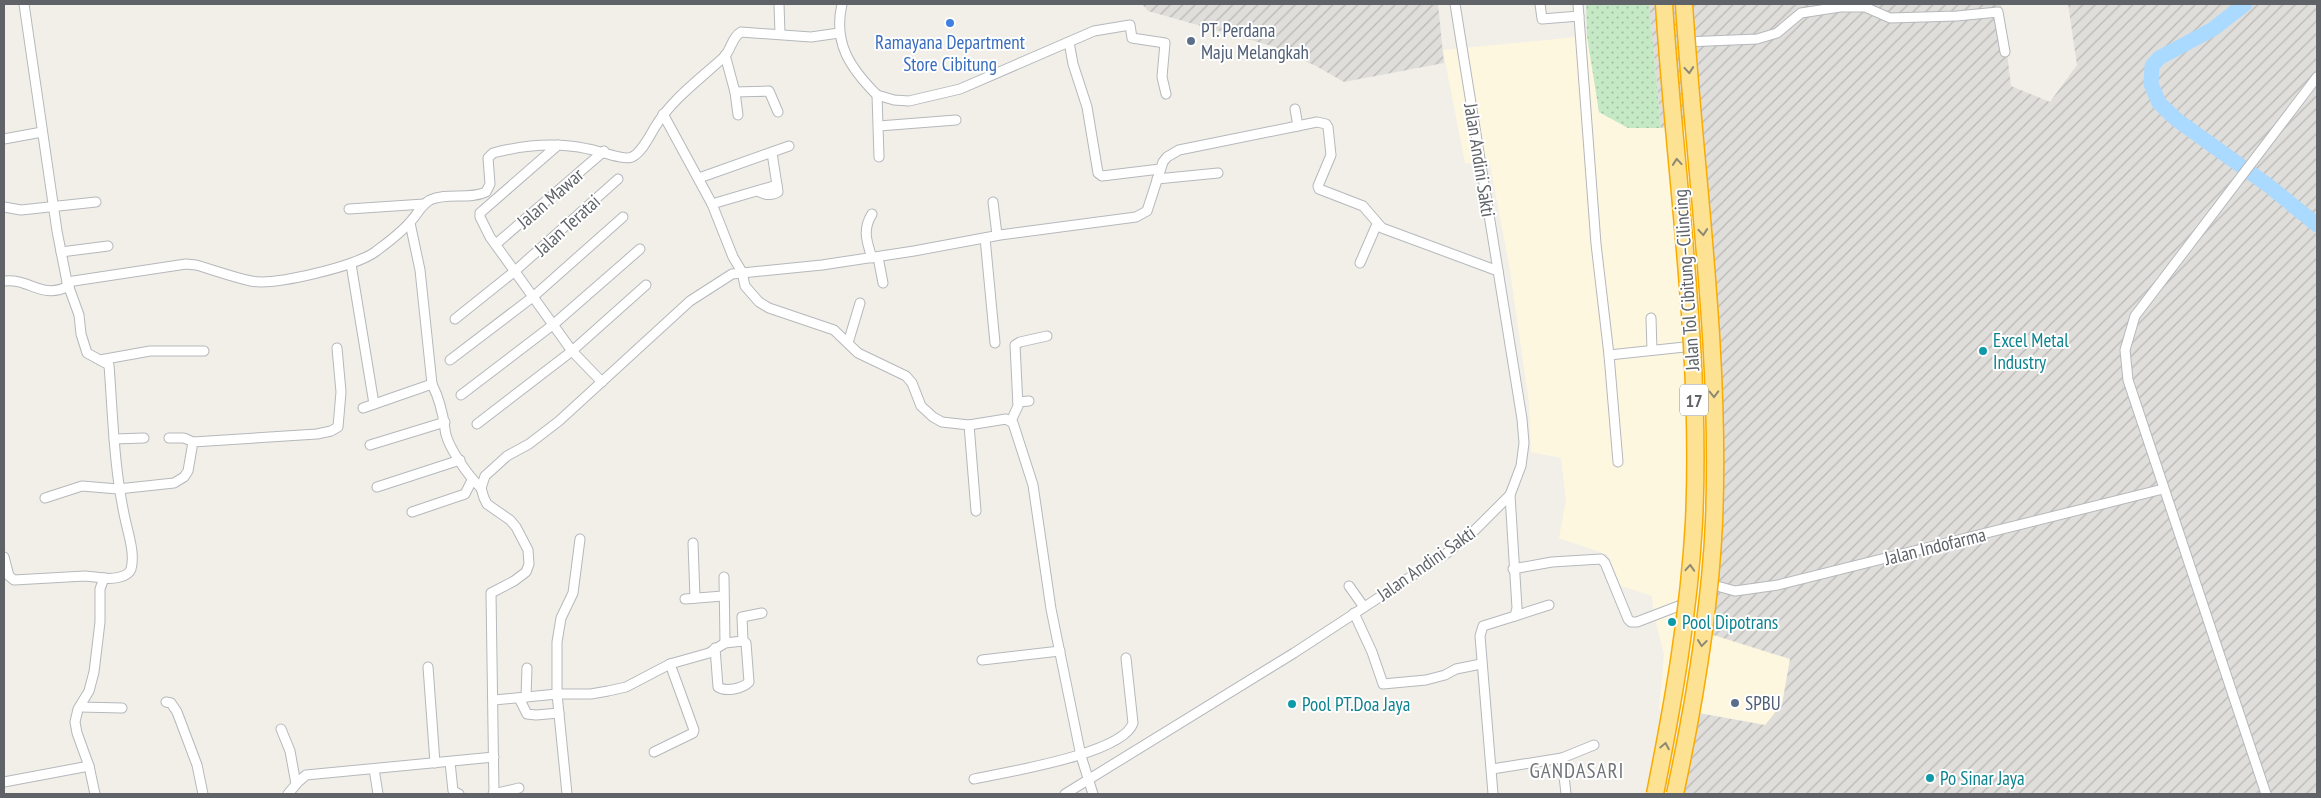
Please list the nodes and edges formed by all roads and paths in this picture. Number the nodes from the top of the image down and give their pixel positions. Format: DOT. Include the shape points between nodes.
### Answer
graph roads {
  1 [pos="24,4"];
  2 [pos="779,4"];
  3 [pos="842,4"];
  4 [pos="1455,4"];
  5 [pos="1540,4"];
  6 [pos="1578,4"];
  7 [pos="1664,4"];
  8 [pos="1684,4"];
  9 [pos="1579,16"];
  10 [pos="839,33"];
  11 [pos="780,34"];
  12 [pos="1069,42"];
  13 [pos="1685,42"];
  14 [pos="2005,52"];
  15 [pos="725,55"];
  16 [pos="2317,77"];
  17 [pos="735,92"];
  18 [pos="1166,94"];
  19 [pos="877,95"];
  20 [pos="1295,109"];
  21 [pos="778,112"];
  22 [pos="663,114"];
  23 [pos="738,115"];
  24 [pos="956,120"];
  25 [pos="879,126"];
  26 [pos="1298,126"];
  27 [pos="42,132"];
  28 [pos="4,139"];
  29 [pos="558,145"];
  30 [pos="789,146"];
  31 [pos="604,151"];
  32 [pos="772,153"];
  33 [pos="879,158"];
  34 [pos="1160,169"];
  35 [pos="1218,173"];
  36 [pos="699,178"];
  37 [pos="618,179"];
  38 [pos="1157,179"];
  39 [pos="96,202"];
  40 [pos="994,202"];
  41 [pos="424,204"];
  42 [pos="712,204"];
  43 [pos="4,207"];
  44 [pos="53,207"];
  45 [pos="349,209"];
  46 [pos="872,214"];
  47 [pos="623,217"];
  48 [pos="410,223"];
  49 [pos="1378,224"];
  50 [pos="997,235"];
  51 [pos="985,238"];
  52 [pos="496,244"];
  53 [pos="108,246"];
  54 [pos="640,249"];
  55 [pos="61,252"];
  56 [pos="875,257"];
  57 [pos="351,264"];
  58 [pos="1360,264"];
  59 [pos="1493,269"];
  60 [pos="515,271"];
  61 [pos="742,272"];
  62 [pos="4,281"];
  63 [pos="883,283"];
  64 [pos="68,284"];
  65 [pos="646,285"];
  66 [pos="534,296"];
  67 [pos="860,303"];
  68 [pos="1651,318"];
  69 [pos="455,319"];
  70 [pos="554,324"];
  71 [pos="1047,336"];
  72 [pos="848,343"];
  73 [pos="995,343"];
  74 [pos="1694,346"];
  75 [pos="337,348"];
  76 [pos="1652,350"];
  77 [pos="204,351"];
  78 [pos="572,351"];
  79 [pos="1609,355"];
  80 [pos="100,360"];
  81 [pos="450,360"];
  82 [pos="602,382"];
  83 [pos="432,384"];
  84 [pos="461,395"];
  85 [pos="1029,401"];
  86 [pos="1018,402"];
  87 [pos="374,404"];
  88 [pos="363,408"];
  89 [pos="1011,421"];
  90 [pos="445,422"];
  91 [pos="476,424"];
  92 [pos="969,425"];
  93 [pos="144,438"];
  94 [pos="169,438"];
  95 [pos="114,439"];
  96 [pos="193,442"];
  97 [pos="370,445"];
  98 [pos="460,460"];
  99 [pos="1618,462"];
  100 [pos="472,480"];
  101 [pos="377,487"];
  102 [pos="481,488"];
  103 [pos="118,489"];
  104 [pos="2163,490"];
  105 [pos="1510,495"];
  106 [pos="45,498"];
  107 [pos="976,511"];
  108 [pos="412,512"];
  109 [pos="580,539"];
  110 [pos="693,543"];
  111 [pos="4,558"];
  112 [pos="1513,569"];
  113 [pos="724,577"];
  114 [pos="104,578"];
  115 [pos="1706,583"];
  116 [pos="1349,586"];
  117 [pos="723,596"];
  118 [pos="695,598"];
  119 [pos="684,599"];
  120 [pos="1692,600"];
  121 [pos="1549,605"];
  122 [pos="1364,607"];
  123 [pos="762,613"];
  124 [pos="1354,613"];
  125 [pos="1515,616"];
  126 [pos="743,641"];
  127 [pos="725,643"];
  128 [pos="715,648"];
  129 [pos="1060,651"];
  130 [pos="1126,658"];
  131 [pos="982,660"];
  132 [pos="670,664"];
  133 [pos="1481,664"];
  134 [pos="428,667"];
  135 [pos="527,668"];
  136 [pos="557,694"];
  137 [pos="523,698"];
  138 [pos="494,700"];
  139 [pos="166,702"];
  140 [pos="80,706"];
  141 [pos="122,708"];
  142 [pos="559,713"];
  143 [pos="281,729"];
  144 [pos="1594,745"];
  145 [pos="654,752"];
  146 [pos="1081,756"];
  147 [pos="494,757"];
  148 [pos="1562,758"];
  149 [pos="450,762"];
  150 [pos="436,764"];
  151 [pos="89,766"];
  152 [pos="374,769"];
  153 [pos="1492,769"];
  154 [pos="1090,778"];
  155 [pos="974,779"];
  156 [pos="4,782"];
  157 [pos="296,784"];
  158 [pos="519,788"];
  159 [pos="95,794"];
  160 [pos="203,794"];
  161 [pos="288,794"];
  162 [pos="378,794"];
  163 [pos="459,794"];
  164 [pos="494,794"];
  165 [pos="567,794"];
  166 [pos="1065,794"];
  167 [pos="1093,794"];
  168 [pos="1493,794"];
  169 [pos="1566,794"];
  170 [pos="1655,794"];
  171 [pos="1675,794"];
  172 [pos="2266,794"];
  1 -- 27 [label="street"];
  2 -- 11 [label="street"];
  3 -- 10 [label="street"];
  4 -- 59 [label="street, Jalan Andini Sakti"];
  5 -- 9 [label="street" via="1542,19"];
  6 -- 9 [label="street"];
  170 -- 7 [label="highway, Jalan Tol Cibitung–Cilincing / 17, one-way, bridge" via="1680,661 1694,521 1694,390"];
  8 -- 171 [label="highway, Jalan Tol Cibitung–Cilincing / 17, one-way, bridge" via="1709,308 1715,452 1708,592 1699,664"];
  9 -- 79 [label="street" via="1596,244"];
  10 -- 11 [label="street" via="811,37"];
  10 -- 19 [label="street" via="847,59"];
  11 -- 15 [label="street" via="741,32"];
  12 -- 18 [label="street" via="1094,31 1130,25 1132,38 1165,43 1162,77"];
  12 -- 19 [label="street" via="960,89 909,101"];
  12 -- 34 [label="street" via="1087,107 1098,174"];
  13 -- 14 [label="street" via="1757,39 1777,33 1801,13 1865,7 1890,18 1998,12"];
  15 -- 17 [label="street"];
  15 -- 22 [label="street"];
  16 -- 104 [label="street" via="2135,316 2126,340 2128,380"];
  17 -- 21 [label="street" via="769,90"];
  17 -- 23 [label="street"];
  19 -- 25 [label="street"];
  20 -- 26 [label="street"];
  22 -- 31 [label="street" via="642,148 632,157 620,158"];
  22 -- 36 [label="street"];
  24 -- 25 [label="street"];
  25 -- 33 [label="street"];
  26 -- 34 [label="street" via="1179,150 1167,157"];
  26 -- 49 [label="street" via="1317,122 1326,124 1330,133 1331,155 1319,189 1363,206"];
  27 -- 28 [label="street"];
  27 -- 44 [label="street"];
  29 -- 31 [label="street"];
  29 -- 41 [label="street" via="528,146 493,153 488,158 490,184 486,192 478,196 438,198"];
  29 -- 52 [label="street" via="480,213 484,228"];
  30 -- 32 [label="street"];
  31 -- 52 [label="street, Jalan Mawar"];
  32 -- 36 [label="street"];
  32 -- 42 [label="street" via="777,185"];
  34 -- 38 [label="street"];
  35 -- 38 [label="street"];
  36 -- 42 [label="street"];
  37 -- 60 [label="street, Jalan Teratai"];
  38 -- 50 [label="street" via="1147,211 1142,215"];
  39 -- 44 [label="street"];
  40 -- 50 [label="street"];
  41 -- 45 [label="street"];
  41 -- 48 [label="street"];
  42 -- 61 [label="street" via="732,257"];
  43 -- 44 [label="street" via="21,210"];
  44 -- 55 [label="street"];
  46 -- 56 [label="street" via="866,232"];
  47 -- 66 [label="street"];
  48 -- 57 [label="street" via="373,254"];
  48 -- 83 [label="street" via="420,270"];
  49 -- 58 [label="street"];
  49 -- 59 [label="street"];
  50 -- 51 [label="street"];
  51 -- 56 [label="street"];
  51 -- 73 [label="street"];
  52 -- 60 [label="street"];
  53 -- 55 [label="street"];
  54 -- 70 [label="street"];
  55 -- 64 [label="street"];
  56 -- 61 [label="street"];
  56 -- 63 [label="street"];
  57 -- 64 [label="street" via="259,282 186,264"];
  57 -- 87 [label="street"];
  59 -- 105 [label="street, Jalan Andini Sakti" via="1520,399 1524,442 1521,466"];
  60 -- 66 [label="street"];
  60 -- 69 [label="street, Jalan Teratai"];
  61 -- 72 [label="street" via="745,286 759,302 834,330"];
  61 -- 82 [label="street" via="732,274 690,301"];
  62 -- 64 [label="street" via="16,280 48,292 61,290"];
  64 -- 80 [label="street" via="87,353"];
  65 -- 78 [label="street"];
  66 -- 70 [label="street"];
  66 -- 81 [label="street"];
  67 -- 72 [label="street"];
  68 -- 76 [label="street"];
  70 -- 78 [label="street"];
  70 -- 84 [label="street"];
  71 -- 86 [label="street" via="1015,345"];
  72 -- 92 [label="street" via="858,353 910,379 919,403 933,417 942,422"];
  74 -- 76 [label="street"];
  75 -- 96 [label="street" via="340,414 338,427 332,431"];
  76 -- 79 [label="street"];
  77 -- 80 [label="street" via="150,351"];
  78 -- 82 [label="street"];
  78 -- 91 [label="street"];
  79 -- 99 [label="street"];
  80 -- 95 [label="street" via="109,365"];
  82 -- 102 [label="street" via="559,421 493,468 485,476"];
  83 -- 87 [label="street"];
  83 -- 90 [label="street"];
  85 -- 86 [label="street"];
  86 -- 89 [label="street" via="1016,415"];
  87 -- 88 [label="street"];
  89 -- 92 [label="street" via="997,419"];
  89 -- 129 [label="street" via="1016,426 1033,485"];
  90 -- 97 [label="street"];
  90 -- 98 [label="street" via="448,439"];
  92 -- 107 [label="street"];
  93 -- 95 [label="street"];
  94 -- 96 [label="street"];
  95 -- 103 [label="street"];
  96 -- 103 [label="street" via="190,464 184,477 174,482"];
  98 -- 100 [label="street"];
  98 -- 101 [label="street"];
  100 -- 102 [label="street"];
  100 -- 108 [label="street" via="465,494"];
  102 -- 138 [label="street" via="487,504 510,520 528,550 526,572 491,593"];
  103 -- 106 [label="street" via="82,486"];
  103 -- 114 [label="street" via="130,541 131,568 124,576"];
  104 -- 115 [label="street, Jalan Indofarma" via="1778,585 1735,591"];
  104 -- 172 [label="street"];
  105 -- 112 [label="street"];
  105 -- 122 [label="street, Jalan Andini Sakti" via="1447,553"];
  109 -- 136 [label="street" via="573,593 558,633"];
  110 -- 118 [label="street"];
  111 -- 114 [label="street" via="9,576 14,580"];
  112 -- 120 [label="street" via="1552,562 1601,559 1628,620 1632,622"];
  112 -- 125 [label="street"];
  113 -- 117 [label="street"];
  114 -- 140 [label="street" via="100,589 94,672 89,691"];
  116 -- 122 [label="street"];
  117 -- 118 [label="street"];
  117 -- 127 [label="street"];
  118 -- 119 [label="street"];
  121 -- 125 [label="street"];
  122 -- 124 [label="street, Jalan Andini Sakti"];
  123 -- 126 [label="street" via="742,617"];
  124 -- 133 [label="street" via="1383,684 1426,680"];
  124 -- 154 [label="street, Jalan Andini Sakti"];
  125 -- 133 [label="street" via="1483,626"];
  126 -- 127 [label="street"];
  126 -- 128 [label="street" via="746,643 749,682 742,687 718,688"];
  127 -- 128 [label="street"];
  128 -- 132 [label="street" via="701,656"];
  129 -- 131 [label="street"];
  129 -- 146 [label="street"];
  130 -- 146 [label="street" via="1131,730 1122,738"];
  132 -- 136 [label="street" via="626,687 591,694"];
  132 -- 145 [label="street" via="694,730"];
  133 -- 153 [label="street"];
  134 -- 150 [label="street"];
  135 -- 137 [label="street"];
  136 -- 137 [label="street"];
  136 -- 142 [label="street"];
  137 -- 138 [label="street"];
  137 -- 142 [label="street" via="527,714"];
  138 -- 147 [label="street"];
  139 -- 160 [label="street" via="171,703 177,712 198,765"];
  140 -- 141 [label="street"];
  140 -- 151 [label="street" via="75,722"];
  142 -- 165 [label="street"];
  143 -- 157 [label="street" via="293,760"];
  144 -- 148 [label="street"];
  146 -- 154 [label="street"];
  146 -- 155 [label="street"];
  147 -- 149 [label="street"];
  147 -- 164 [label="street"];
  148 -- 153 [label="street"];
  148 -- 169 [label="street"];
  149 -- 150 [label="street"];
  149 -- 163 [label="street" via="453,791"];
  150 -- 152 [label="street"];
  151 -- 156 [label="street"];
  151 -- 159 [label="street"];
  152 -- 157 [label="street" via="306,775"];
  152 -- 162 [label="street"];
  153 -- 168 [label="street"];
  154 -- 166 [label="street, Jalan Andini Sakti"];
  154 -- 167 [label="street"];
  157 -- 161 [label="street"];
  158 -- 164 [label="street"];
}
